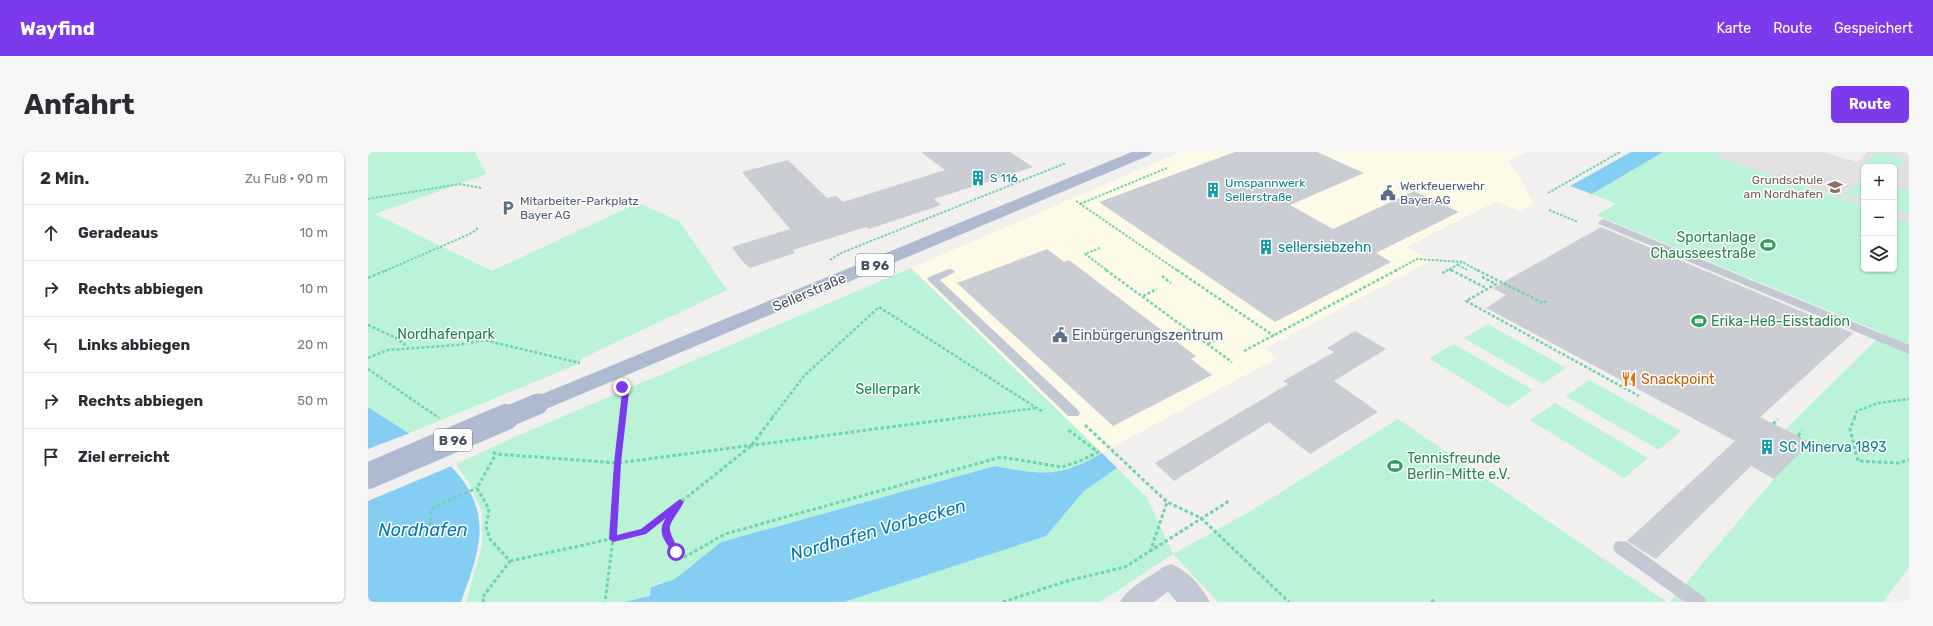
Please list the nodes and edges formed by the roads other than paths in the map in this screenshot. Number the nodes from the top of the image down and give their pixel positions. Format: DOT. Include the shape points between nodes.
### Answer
graph roads {
  1 [pos="1145,152"];
  2 [pos="1603,222"];
  3 [pos="949,272"];
  4 [pos="1909,350"];
  5 [pos="1073,413"];
  6 [pos="368,476"];
  7 [pos="1621,547"];
  8 [pos="1172,576"];
  9 [pos="1133,602"];
  10 [pos="1195,602"];
  11 [pos="1698,602"];
  1 -- 6 [label="main road, Sellerstraße / B 96, bridge"];
  2 -- 4 [label="lane"];
  3 -- 5 [label="lane" via="933,279"];
  7 -- 11 [label="lane"];
  8 -- 9 [label="street"];
  8 -- 10 [label="street"];
}
